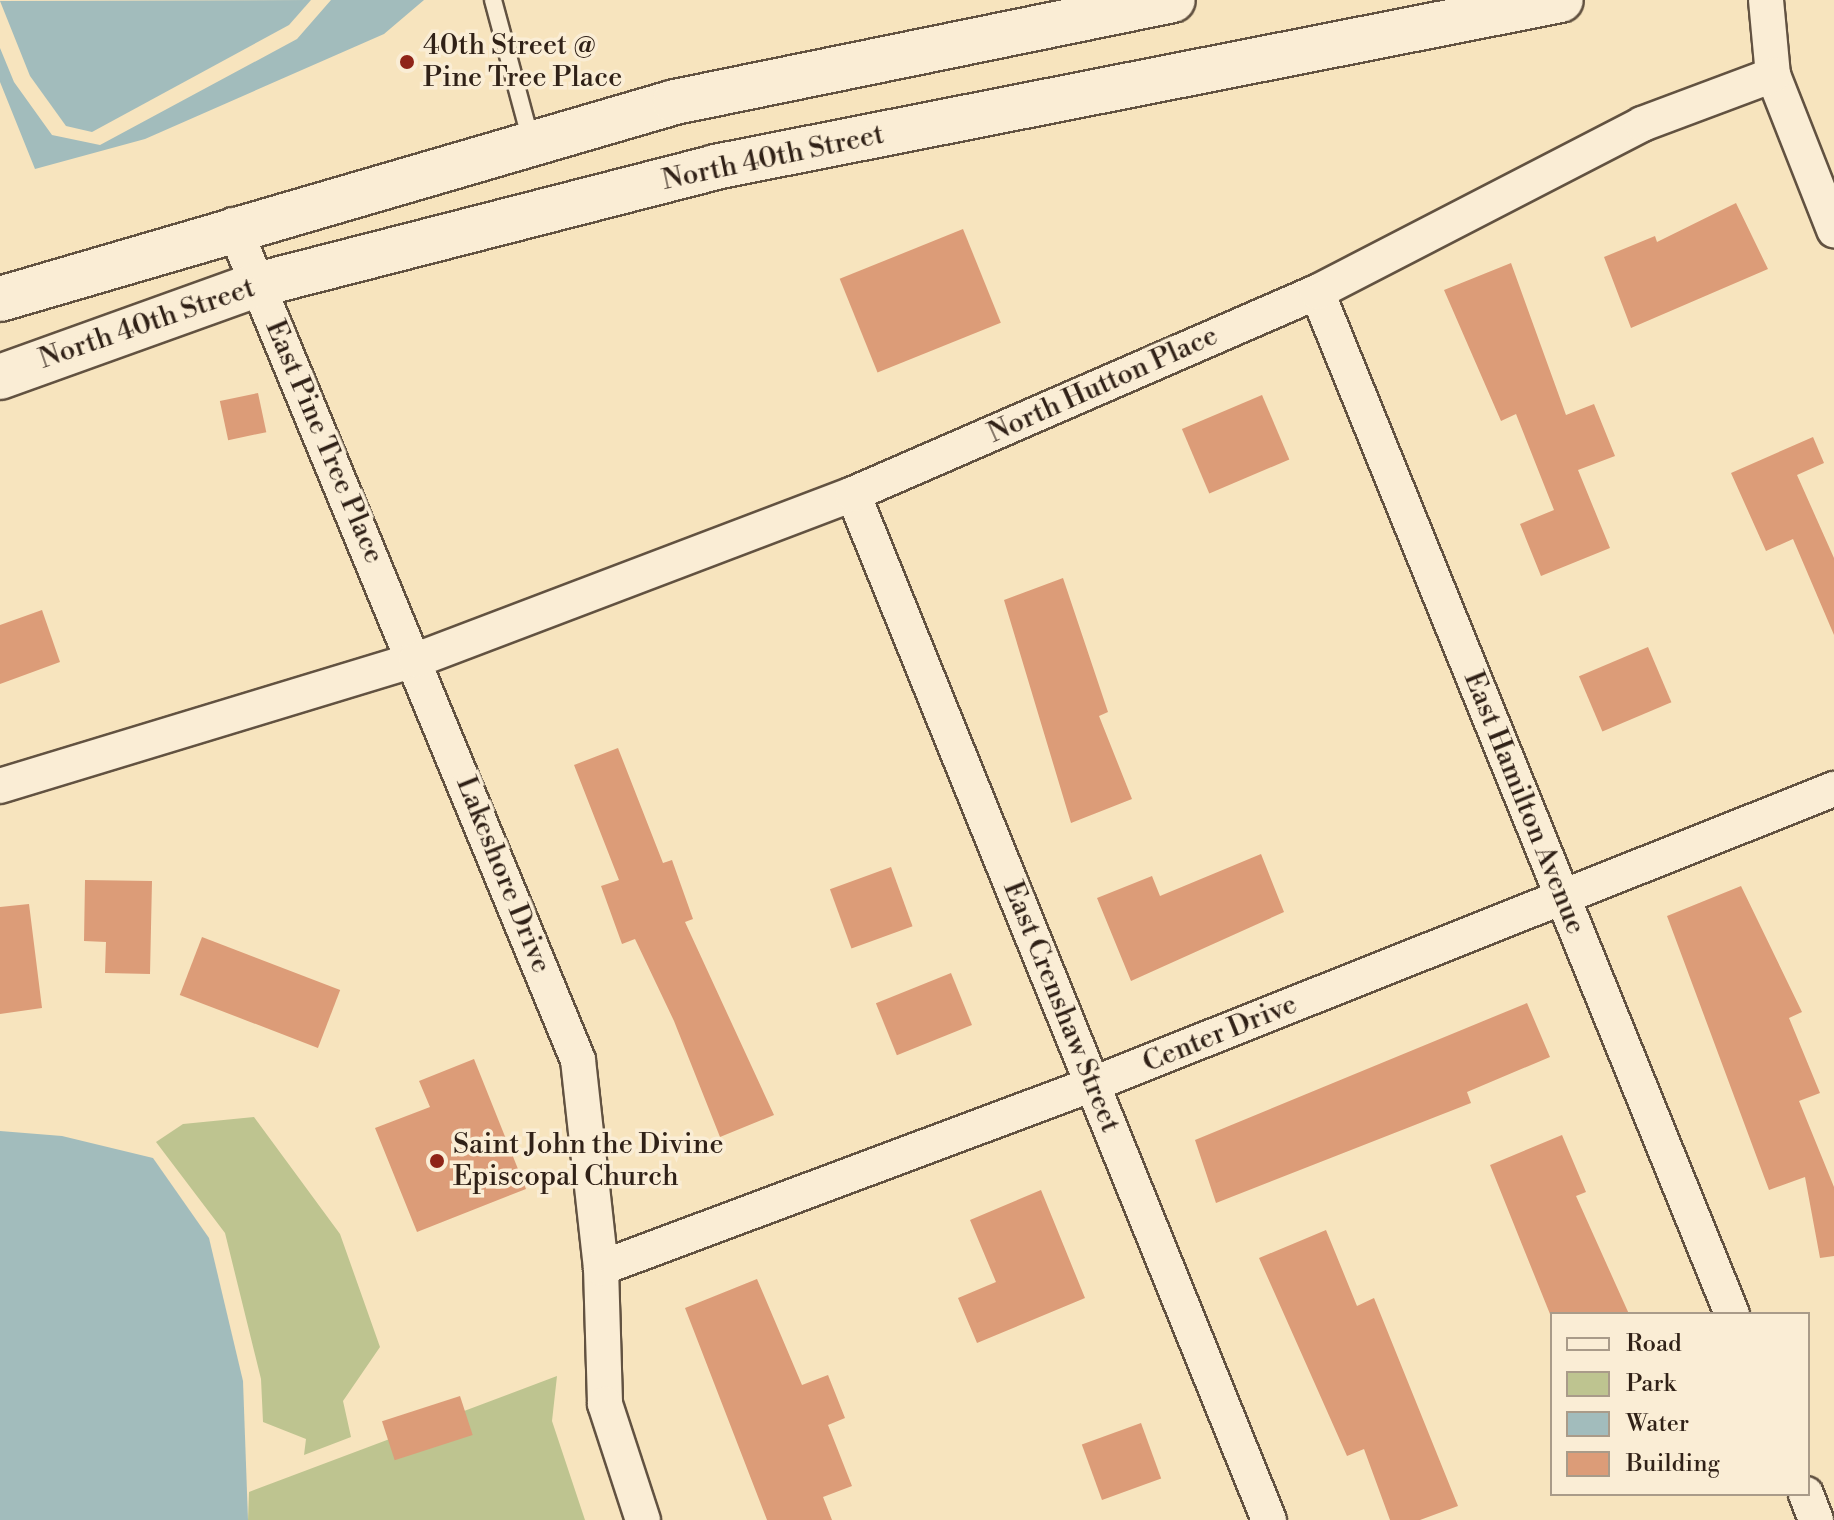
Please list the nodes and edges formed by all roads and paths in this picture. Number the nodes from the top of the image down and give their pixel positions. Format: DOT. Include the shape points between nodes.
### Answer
graph roads {
  1 [pos="493,0"];
  2 [pos="1173,0"];
  3 [pos="1561,0"];
  4 [pos="1766,0"];
  5 [pos="1421,14"];
  6 [pos="1773,75"];
  7 [pos="531,142"];
  8 [pos="233,225"];
  9 [pos="1834,230"];
  10 [pos="253,286"];
  11 [pos="1317,292"];
  12 [pos="0,299"];
  13 [pos="0,377"];
  14 [pos="853,494"];
  15 [pos="416,660"];
  16 [pos="0,786"];
  17 [pos="1834,789"];
  18 [pos="1562,898"];
  19 [pos="1093,1084"];
  20 [pos="601,1268"];
  21 [pos="1731,1312"];
  22 [pos="1807,1496"];
  23 [pos="643,1520"];
  24 [pos="1269,1520"];
  25 [pos="1816,1520"];
  1 -- 7 [label="lane"];
  2 -- 7 [label="main road" via="675,102"];
  3 -- 5 [label="main road, North 40th Street"];
  4 -- 6 [label="street"];
  5 -- 10 [label="main road, North 40th Street" via="715,167"];
  6 -- 9 [label="street"];
  6 -- 11 [label="street, North Hutton Place" via="1642,124"];
  7 -- 8 [label="main road"];
  8 -- 10 [label="street, East Pine Tree Place"];
  8 -- 12 [label="main road"];
  10 -- 13 [label="main road, North 40th Street"];
  10 -- 15 [label="street, East Pine Tree Place"];
  11 -- 14 [label="street, North Hutton Place"];
  11 -- 18 [label="street, East Hamilton Avenue"];
  14 -- 15 [label="street, North Hutton Place"];
  14 -- 19 [label="street, East Crenshaw Street"];
  15 -- 16 [label="street"];
  15 -- 20 [label="street, Lakeshore Drive" via="578,1060"];
  17 -- 18 [label="street, Center Drive"];
  18 -- 19 [label="street, Center Drive"];
  18 -- 21 [label="street, East Hamilton Avenue"];
  19 -- 20 [label="street, Center Drive"];
  19 -- 24 [label="street, East Crenshaw Street"];
  20 -- 23 [label="street, Lakeshore Drive" via="605,1404"];
  22 -- 25 [label="street"];
}
